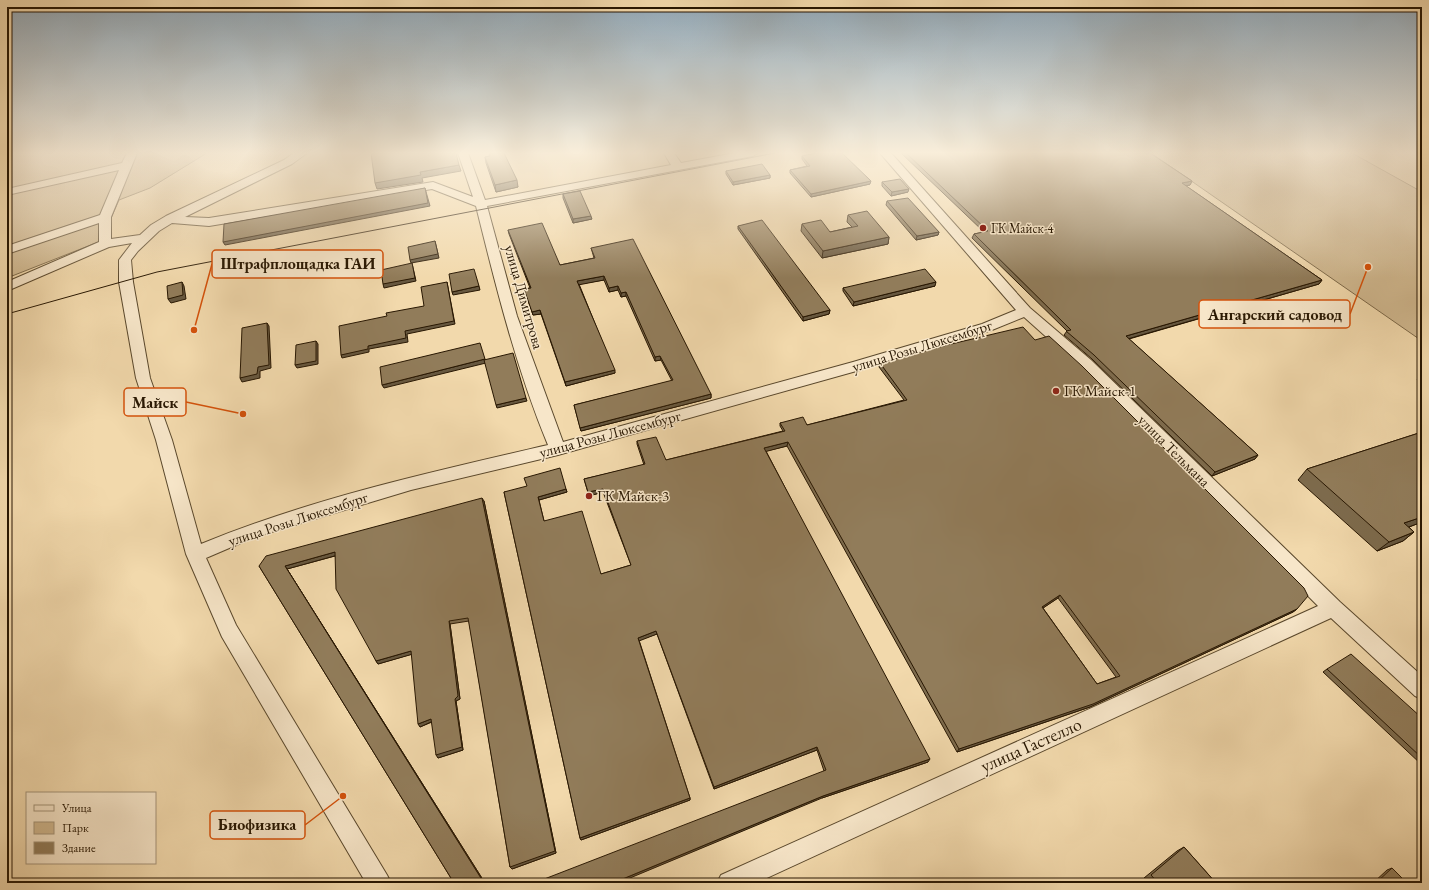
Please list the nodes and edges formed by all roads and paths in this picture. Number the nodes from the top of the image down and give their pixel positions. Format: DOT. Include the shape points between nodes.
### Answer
graph roads {
  1 [pos="114,195"];
  2 [pos="221,195"];
  3 [pos="375,195"];
  4 [pos="457,195"];
  5 [pos="478,195"];
  6 [pos="531,195"];
  7 [pos="922,195"];
  8 [pos="481,204"];
  9 [pos="105,216"];
  10 [pos="170,219"];
  11 [pos="143,239"];
  12 [pos="105,244"];
  13 [pos="7,250"];
  14 [pos="7,287"];
  15 [pos="1025,311"];
  16 [pos="558,449"];
  17 [pos="195,554"];
  18 [pos="1333,608"];
  19 [pos="1422,689"];
  20 [pos="379,883"];
  21 [pos="729,883"];
  1 -- 9 [label="street"];
  2 -- 10 [label="street"];
  3 -- 10 [label="street" via="208,222"];
  4 -- 8 [label="street"];
  5 -- 8 [label="street, улица Димитрова"];
  6 -- 8 [label="street"];
  7 -- 15 [label="street, улица Тельмана"];
  8 -- 16 [label="street, улица Димитрова" via="510,316"];
  9 -- 12 [label="street"];
  9 -- 13 [label="street"];
  10 -- 11 [label="street"];
  11 -- 12 [label="street"];
  11 -- 17 [label="street" via="125,260 126,282 143,378 164,440"];
  12 -- 14 [label="street"];
  15 -- 16 [label="street, улица Розы Люксембург" via="987,327 907,351"];
  15 -- 18 [label="street, улица Тельмана" via="1086,364"];
  16 -- 17 [label="street, улица Розы Люксембург" via="411,484 251,531"];
  17 -- 20 [label="street" via="229,631"];
  18 -- 19 [label="street, улица Тельмана"];
  18 -- 21 [label="street, улица Гастелло"];
}
